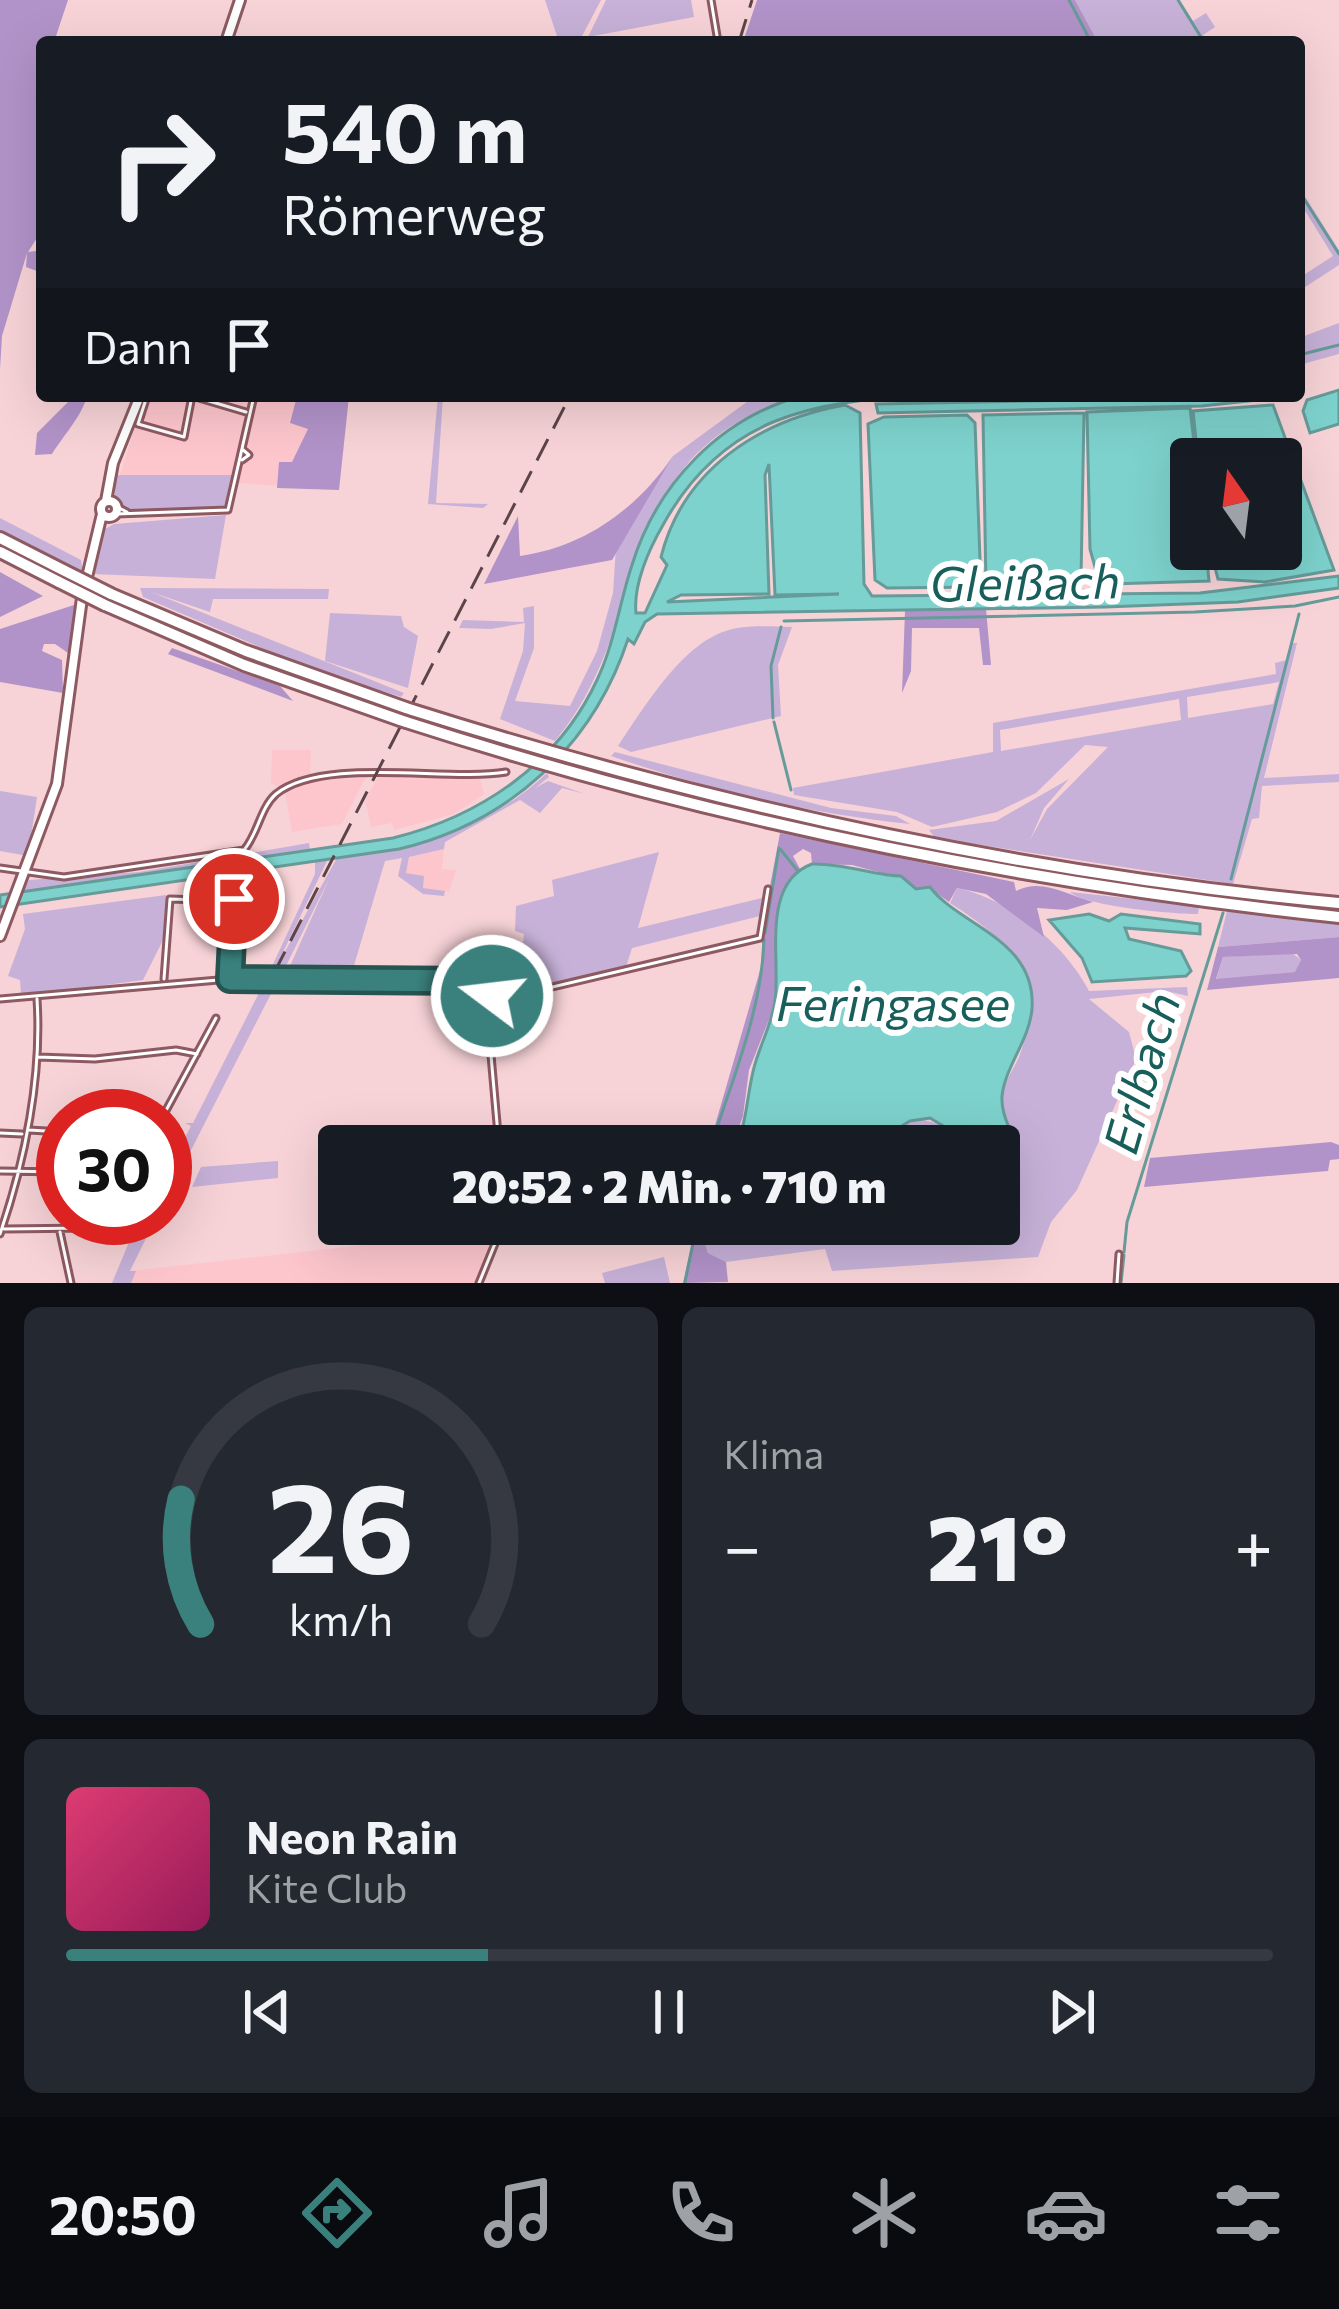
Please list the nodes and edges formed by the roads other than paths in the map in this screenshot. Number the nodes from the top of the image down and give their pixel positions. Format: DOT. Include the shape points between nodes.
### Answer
graph roads {
  1 [pos="240,0"];
  2 [pos="711,0"];
  3 [pos="228,36"];
  4 [pos="717,36"];
  5 [pos="141,402"];
  6 [pos="142,402"];
  7 [pos="191,402"];
  8 [pos="212,402"];
  9 [pos="252,402"];
  10 [pos="248,413"];
  11 [pos="111,510"];
  12 [pos="0,538"];
  13 [pos="0,552"];
  14 [pos="62,577"];
  15 [pos="406,715"];
  16 [pos="506,772"];
  17 [pos="0,868"];
  18 [pos="28,872"];
  19 [pos="768,889"];
  20 [pos="260,896"];
  21 [pos="234,899"];
  22 [pos="1339,903"];
  23 [pos="1339,916"];
  24 [pos="0,936"];
  25 [pos="230,979"];
  26 [pos="164,981"];
  27 [pos="478,981"];
  28 [pos="492,994"];
  29 [pos="37,997"];
  30 [pos="0,999"];
  31 [pos="493,1001"];
  32 [pos="216,1018"];
  33 [pos="197,1054"];
  34 [pos="37,1057"];
  35 [pos="178,1089"];
  36 [pos="497,1125"];
  37 [pos="25,1132"];
  38 [pos="36,1132"];
  39 [pos="0,1133"];
  40 [pos="0,1171"];
  41 [pos="17,1172"];
  42 [pos="36,1172"];
  43 [pos="0,1202"];
  44 [pos="10,1205"];
  45 [pos="1,1231"];
  46 [pos="36,1231"];
  47 [pos="62,1245"];
  48 [pos="494,1245"];
  49 [pos="1119,1254"];
  50 [pos="71,1283"];
  51 [pos="479,1283"];
  52 [pos="1117,1283"];
  1 -- 3 [label="main road"];
  2 -- 4 [label="street"];
  5 -- 11 [label="main road" via="112,480"];
  6 -- 7 [label="street" via="138,424 184,437"];
  8 -- 10 [label="street"];
  9 -- 10 [label="street"];
  10 -- 11 [label="street" via="242,449 249,458 241,459 228,510"];
  11 -- 18 [label="main road" via="98,529 82,600 57,784"];
  12 -- 14 [label="highway"];
  13 -- 14 [label="highway"];
  14 -- 15 [label="highway, bridge"];
  15 -- 22 [label="highway" via="925,843"];
  15 -- 23 [label="highway" via="565,770 923,855"];
  16 -- 18 [label="street" via="378,772 307,782 274,796 244,850 64,878"];
  17 -- 18 [label="street"];
  18 -- 24 [label="main road"];
  19 -- 31 [label="street" via="760,938"];
  20 -- 21 [label="street" via="235,892"];
  21 -- 25 [label="street"];
  21 -- 26 [label="street" via="170,899"];
  25 -- 26 [label="street"];
  25 -- 27 [label="street"];
  26 -- 29 [label="street"];
  27 -- 28 [label="street"];
  27 -- 28 [label="street" via="495,980"];
  28 -- 31 [label="street"];
  29 -- 30 [label="street"];
  29 -- 34 [label="street"];
  31 -- 36 [label="street"];
  32 -- 33 [label="street"];
  33 -- 34 [label="street"];
  33 -- 35 [label="street"];
  34 -- 37 [label="street"];
  37 -- 38 [label="street"];
  37 -- 39 [label="street"];
  37 -- 41 [label="street"];
  40 -- 41 [label="street"];
  41 -- 42 [label="street"];
  41 -- 44 [label="street"];
  43 -- 44 [label="street"];
  44 -- 45 [label="street"];
  45 -- 46 [label="street"];
  47 -- 50 [label="street"];
  48 -- 51 [label="street"];
  49 -- 52 [label="street"];
}
